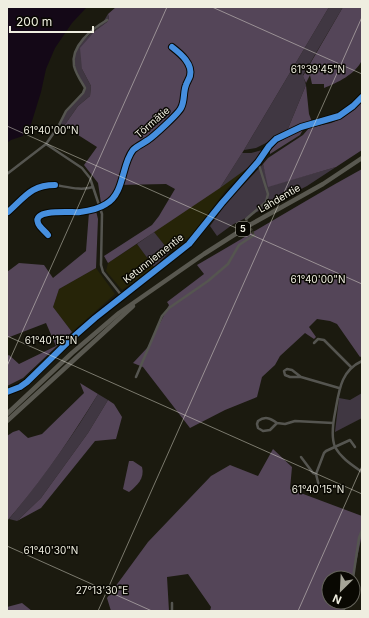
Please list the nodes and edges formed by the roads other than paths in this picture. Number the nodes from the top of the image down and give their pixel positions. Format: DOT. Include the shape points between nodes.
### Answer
graph roads {
  1 [pos="107,20"];
  2 [pos="172,47"];
  3 [pos="362,97"];
  4 [pos="46,144"];
  5 [pos="362,158"];
  6 [pos="258,162"];
  7 [pos="7,174"];
  8 [pos="56,186"];
  9 [pos="93,187"];
  10 [pos="99,207"];
  11 [pos="246,219"];
  12 [pos="48,234"];
  13 [pos="254,235"];
  14 [pos="165,280"];
  15 [pos="122,296"];
  16 [pos="314,343"];
  17 [pos="362,361"];
  18 [pos="352,368"];
  19 [pos="136,377"];
  20 [pos="301,377"];
  21 [pos="339,388"];
  22 [pos="7,392"];
  23 [pos="7,414"];
  24 [pos="7,421"];
  25 [pos="277,423"];
  26 [pos="333,423"];
  27 [pos="335,446"];
  28 [pos="355,447"];
  29 [pos="301,457"];
  30 [pos="362,472"];
  31 [pos="316,474"];
  32 [pos="319,486"];
  33 [pos="362,530"];
  34 [pos="354,570"];
  35 [pos="172,604"];
  36 [pos="172,611"];
  1 -- 4 [label="street" via="81,42 75,53 74,65 85,88 66,111"];
  2 -- 10 [label="street, Törmätie" via="189,65 190,75 181,110 148,140 134,149 119,187 110,201"];
  3 -- 6 [label="street, Ketunniementie" via="339,116 301,127 276,139"];
  4 -- 7 [label="street"];
  4 -- 9 [label="street" via="82,168"];
  5 -- 14 [label="highway, Lahdentie / 5" via="323,184 248,226"];
  6 -- 11 [label="street" via="268,194 266,202"];
  6 -- 15 [label="street, Ketunniementie" via="189,244"];
  8 -- 9 [label="street" via="76,189"];
  9 -- 10 [label="street"];
  10 -- 12 [label="street" via="77,213 53,211 40,216 38,223"];
  10 -- 15 [label="street" via="102,218 101,265 103,272"];
  13 -- 19 [label="street" via="239,245 228,264 162,316"];
  14 -- 23 [label="highway, Lahdentie / 5" via="119,313"];
  14 -- 24 [label="highway, Lahdentie / 5"];
  15 -- 22 [label="street, Ketunniementie" via="71,339 27,382"];
  16 -- 18 [label="street" via="318,339 324,340"];
  17 -- 18 [label="street"];
  18 -- 21 [label="street"];
  20 -- 20 [label="street" via="290,377 285,375 284,371 292,370"];
  20 -- 21 [label="street"];
  21 -- 26 [label="street"];
  25 -- 25 [label="street" via="270,430 263,431 257,424 265,418"];
  25 -- 26 [label="street" via="285,424 295,420"];
  26 -- 27 [label="street"];
  27 -- 28 [label="street" via="350,440"];
  27 -- 30 [label="street" via="345,460"];
  27 -- 31 [label="street" via="324,453"];
  29 -- 31 [label="street"];
  31 -- 32 [label="street"];
  33 -- 34 [label="street"];
  35 -- 36 [label="street"];
}
